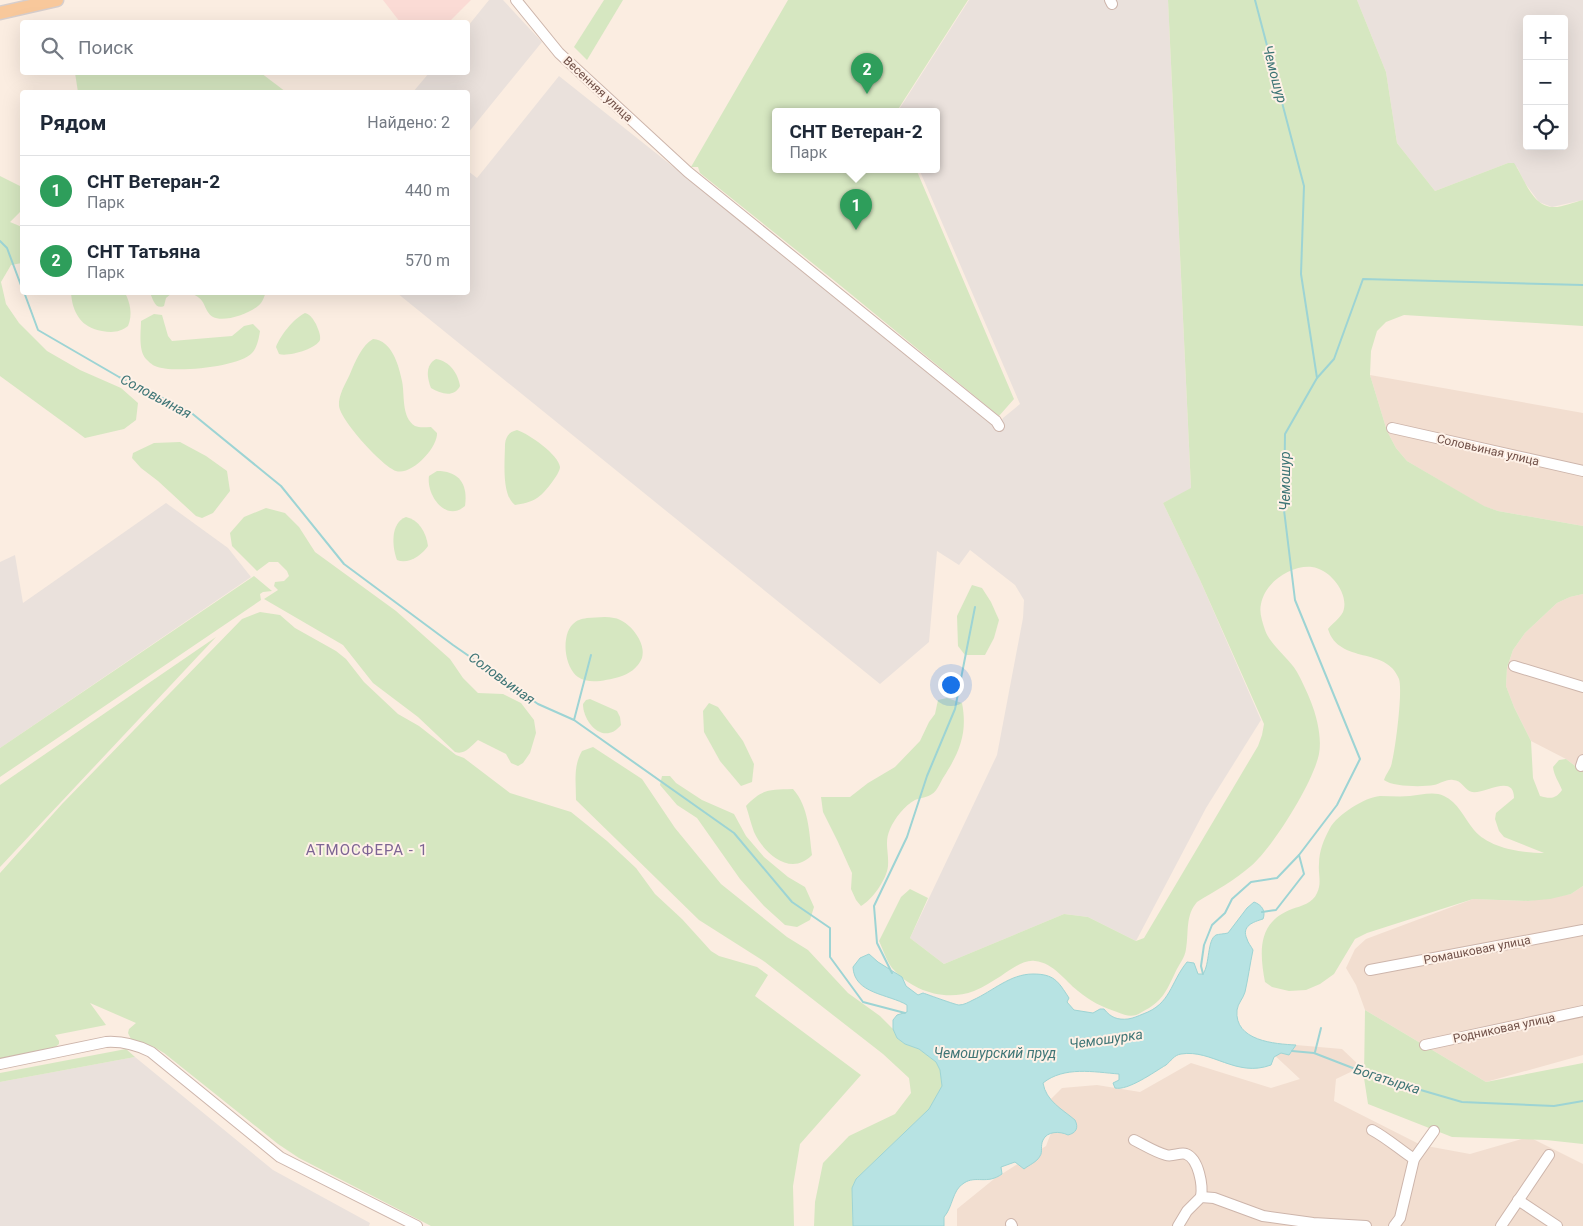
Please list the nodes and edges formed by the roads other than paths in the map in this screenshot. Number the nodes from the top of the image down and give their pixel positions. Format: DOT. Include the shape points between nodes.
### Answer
graph roads {
  1 [pos="57,0"];
  2 [pos="516,0"];
  3 [pos="0,13"];
  4 [pos="999,426"];
  5 [pos="1392,428"];
  6 [pos="1583,471"];
  7 [pos="1514,666"];
  8 [pos="1583,687"];
  9 [pos="1583,930"];
  10 [pos="1370,970"];
  11 [pos="1583,1011"];
  12 [pos="1425,1045"];
  13 [pos="0,1064"];
  14 [pos="1372,1130"];
  15 [pos="1434,1131"];
  16 [pos="1134,1140"];
  17 [pos="1549,1155"];
  18 [pos="1414,1158"];
  19 [pos="1201,1197"];
  20 [pos="1518,1200"];
  21 [pos="417,1226"];
  22 [pos="1178,1226"];
  23 [pos="1366,1226"];
  24 [pos="1394,1226"];
  25 [pos="1501,1226"];
  26 [pos="1557,1226"];
  1 -- 3 [label="main road"];
  2 -- 4 [label="street, Весенняя улица" via="559,53 688,172"];
  5 -- 6 [label="street, Соловьиная улица"];
  7 -- 8 [label="street"];
  9 -- 10 [label="street, Ромашковая улица"];
  11 -- 12 [label="street, Родниковая улица"];
  13 -- 21 [label="street" via="106,1042 117,1041 141,1047 280,1157"];
  14 -- 18 [label="street"];
  15 -- 18 [label="street"];
  16 -- 19 [label="street" via="1166,1155 1189,1156 1199,1171 1203,1186"];
  17 -- 20 [label="street"];
  18 -- 24 [label="street" via="1400,1218"];
  19 -- 22 [label="street" via="1186,1211"];
  19 -- 23 [label="street" via="1214,1198 1263,1216"];
  20 -- 25 [label="street"];
  20 -- 26 [label="street"];
}
